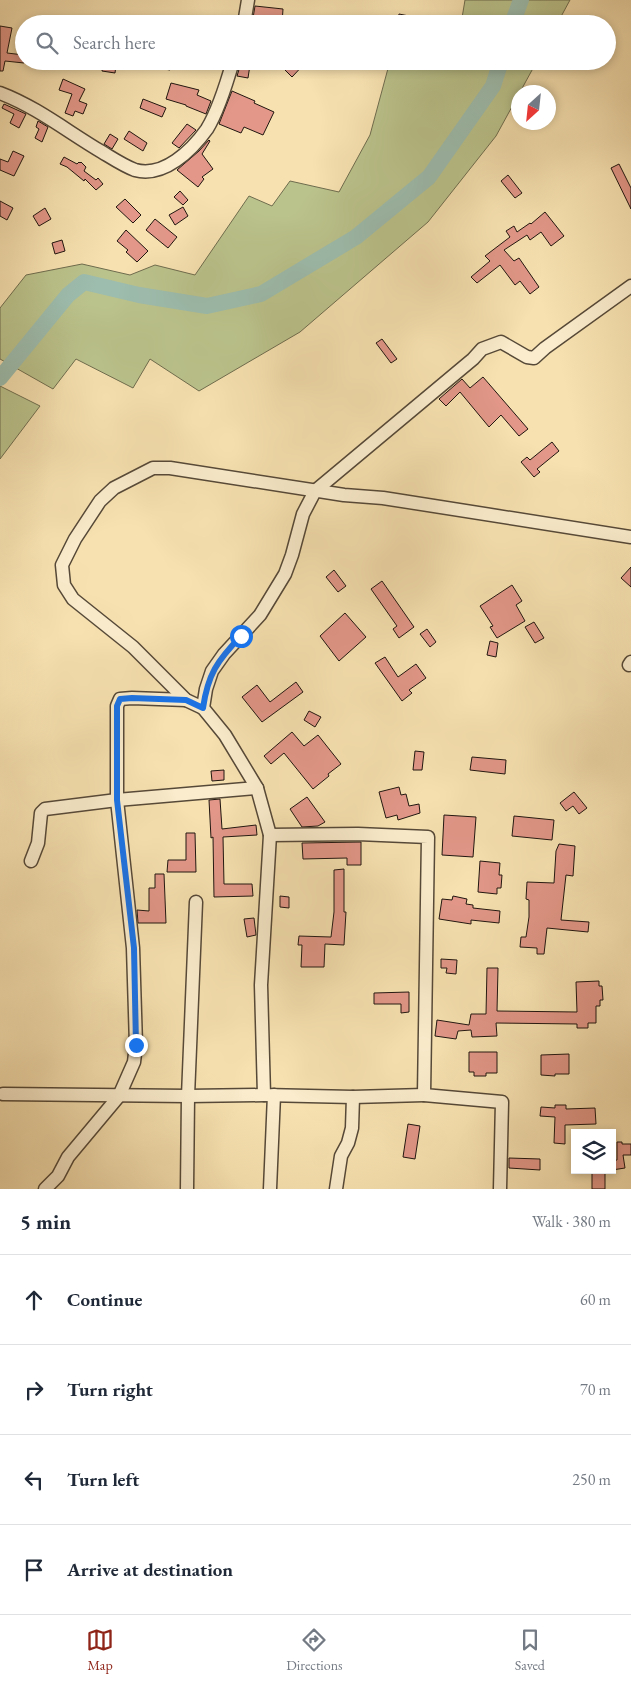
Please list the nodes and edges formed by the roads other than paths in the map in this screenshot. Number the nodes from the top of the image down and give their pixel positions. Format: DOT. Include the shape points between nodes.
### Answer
graph roads {
  1 [pos="248,0"];
  2 [pos="246,15"];
  3 [pos="230,70"];
  4 [pos="0,93"];
  5 [pos="630,289"];
  6 [pos="315,490"];
  7 [pos="631,537"];
  8 [pos="186,700"];
  9 [pos="203,708"];
  10 [pos="257,788"];
  11 [pos="117,800"];
  12 [pos="270,835"];
  13 [pos="31,862"];
  14 [pos="196,902"];
  15 [pos="3,1094"];
  16 [pos="269,1095"];
  17 [pos="424,1095"];
  18 [pos="119,1096"];
  19 [pos="188,1096"];
  20 [pos="353,1097"];
  21 [pos="45,1189"];
  22 [pos="187,1189"];
  23 [pos="270,1189"];
  24 [pos="336,1189"];
  25 [pos="500,1189"];
  1 -- 2 [label="street"];
  3 -- 4 [label="street" via="207,128 178,159 148,172 134,170 39,112"];
  5 -- 6 [label="street" via="534,358 502,342 482,349"];
  6 -- 7 [label="street"];
  6 -- 8 [label="street" via="153,468 114,488 88,518 62,565 64,585 73,599 133,647"];
  6 -- 9 [label="street" via="302,514 286,574 260,615 212,671"];
  8 -- 9 [label="street"];
  8 -- 11 [label="street" via="120,699 117,706"];
  9 -- 10 [label="street" via="225,734"];
  10 -- 11 [label="street"];
  10 -- 12 [label="street"];
  11 -- 13 [label="street" via="45,809 41,813 38,843"];
  11 -- 18 [label="street" via="134,948 136,1045 134,1062"];
  12 -- 16 [label="street" via="261,985"];
  12 -- 17 [label="street" via="428,837"];
  14 -- 19 [label="street"];
  15 -- 18 [label="street"];
  16 -- 19 [label="street"];
  16 -- 20 [label="street"];
  16 -- 23 [label="street"];
  17 -- 20 [label="street"];
  17 -- 25 [label="street" via="502,1102"];
  18 -- 19 [label="street"];
  18 -- 21 [label="street"];
  19 -- 22 [label="street"];
  20 -- 24 [label="street" via="352,1128 341,1156"];
}
